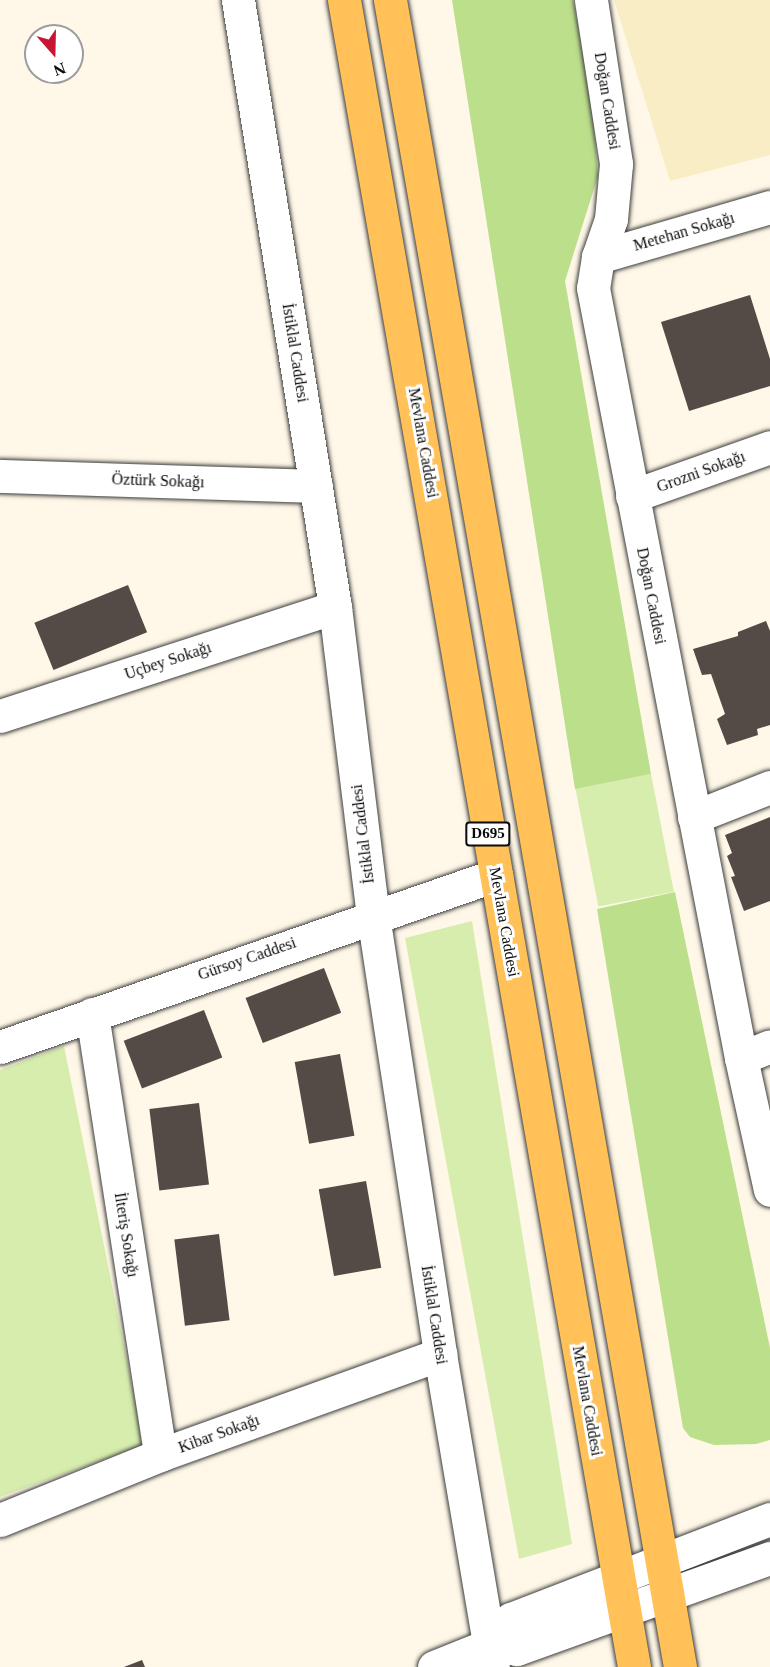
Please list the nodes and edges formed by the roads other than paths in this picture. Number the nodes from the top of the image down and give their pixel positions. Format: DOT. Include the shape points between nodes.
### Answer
graph roads {
  1 [pos="238,0"];
  2 [pos="344,0"];
  3 [pos="390,0"];
  4 [pos="591,0"];
  5 [pos="770,207"];
  6 [pos="598,257"];
  7 [pos="770,447"];
  8 [pos="0,476"];
  9 [pos="316,486"];
  10 [pos="632,496"];
  11 [pos="335,607"];
  12 [pos="0,716"];
  13 [pos="770,787"];
  14 [pos="694,817"];
  15 [pos="496,875"];
  16 [pos="373,915"];
  17 [pos="92,1014"];
  18 [pos="0,1047"];
  19 [pos="755,1052"];
  20 [pos="770,1190"];
  21 [pos="440,1354"];
  22 [pos="160,1455"];
  23 [pos="770,1519"];
  24 [pos="0,1520"];
  25 [pos="770,1558"];
  26 [pos="662,1560"];
  27 [pos="618,1577"];
  28 [pos="668,1596"];
  29 [pos="624,1611"];
  30 [pos="491,1656"];
  31 [pos="434,1667"];
  32 [pos="634,1667"];
  33 [pos="680,1667"];
  1 -- 9 [label="street, İstiklal Caddesi"];
  2 -- 15 [label="main road, Mevlana Caddesi / D695"];
  3 -- 26 [label="main road, D695"];
  4 -- 6 [label="street, Doğan Caddesi" via="616,164 611,219"];
  5 -- 6 [label="street, Metehan Sokağı"];
  6 -- 10 [label="street, Doğan Caddesi" via="593,288"];
  7 -- 10 [label="street, Grozni Sokağı"];
  8 -- 9 [label="street, Öztürk Sokağı"];
  9 -- 11 [label="street, İstiklal Caddesi"];
  10 -- 14 [label="street, Doğan Caddesi"];
  11 -- 12 [label="street, Uçbey Sokağı"];
  11 -- 16 [label="street, İstiklal Caddesi"];
  13 -- 14 [label="street"];
  14 -- 19 [label="street, Doğan Caddesi"];
  15 -- 16 [label="street, Gürsoy Caddesi"];
  15 -- 27 [label="main road, Mevlana Caddesi / D695"];
  16 -- 17 [label="street, Gürsoy Caddesi"];
  16 -- 21 [label="street, İstiklal Caddesi"];
  17 -- 18 [label="street, Gürsoy Caddesi"];
  17 -- 22 [label="street, İlteriş Sokağı"];
  19 -- 20 [label="street, Doğan Caddesi"];
  21 -- 22 [label="street, Kibar Sokağı"];
  21 -- 30 [label="street, İstiklal Caddesi"];
  22 -- 24 [label="street, Kibar Sokağı"];
  23 -- 26 [label="street"];
  25 -- 28 [label="street"];
  26 -- 27 [label="street"];
  26 -- 28 [label="main road, D695"];
  27 -- 29 [label="main road, Mevlana Caddesi / D695"];
  27 -- 30 [label="street" via="511,1618"];
  28 -- 29 [label="street"];
  28 -- 33 [label="main road, D695"];
  29 -- 30 [label="street"];
  29 -- 32 [label="main road, Mevlana Caddesi / D695"];
  30 -- 31 [label="street"];
}
